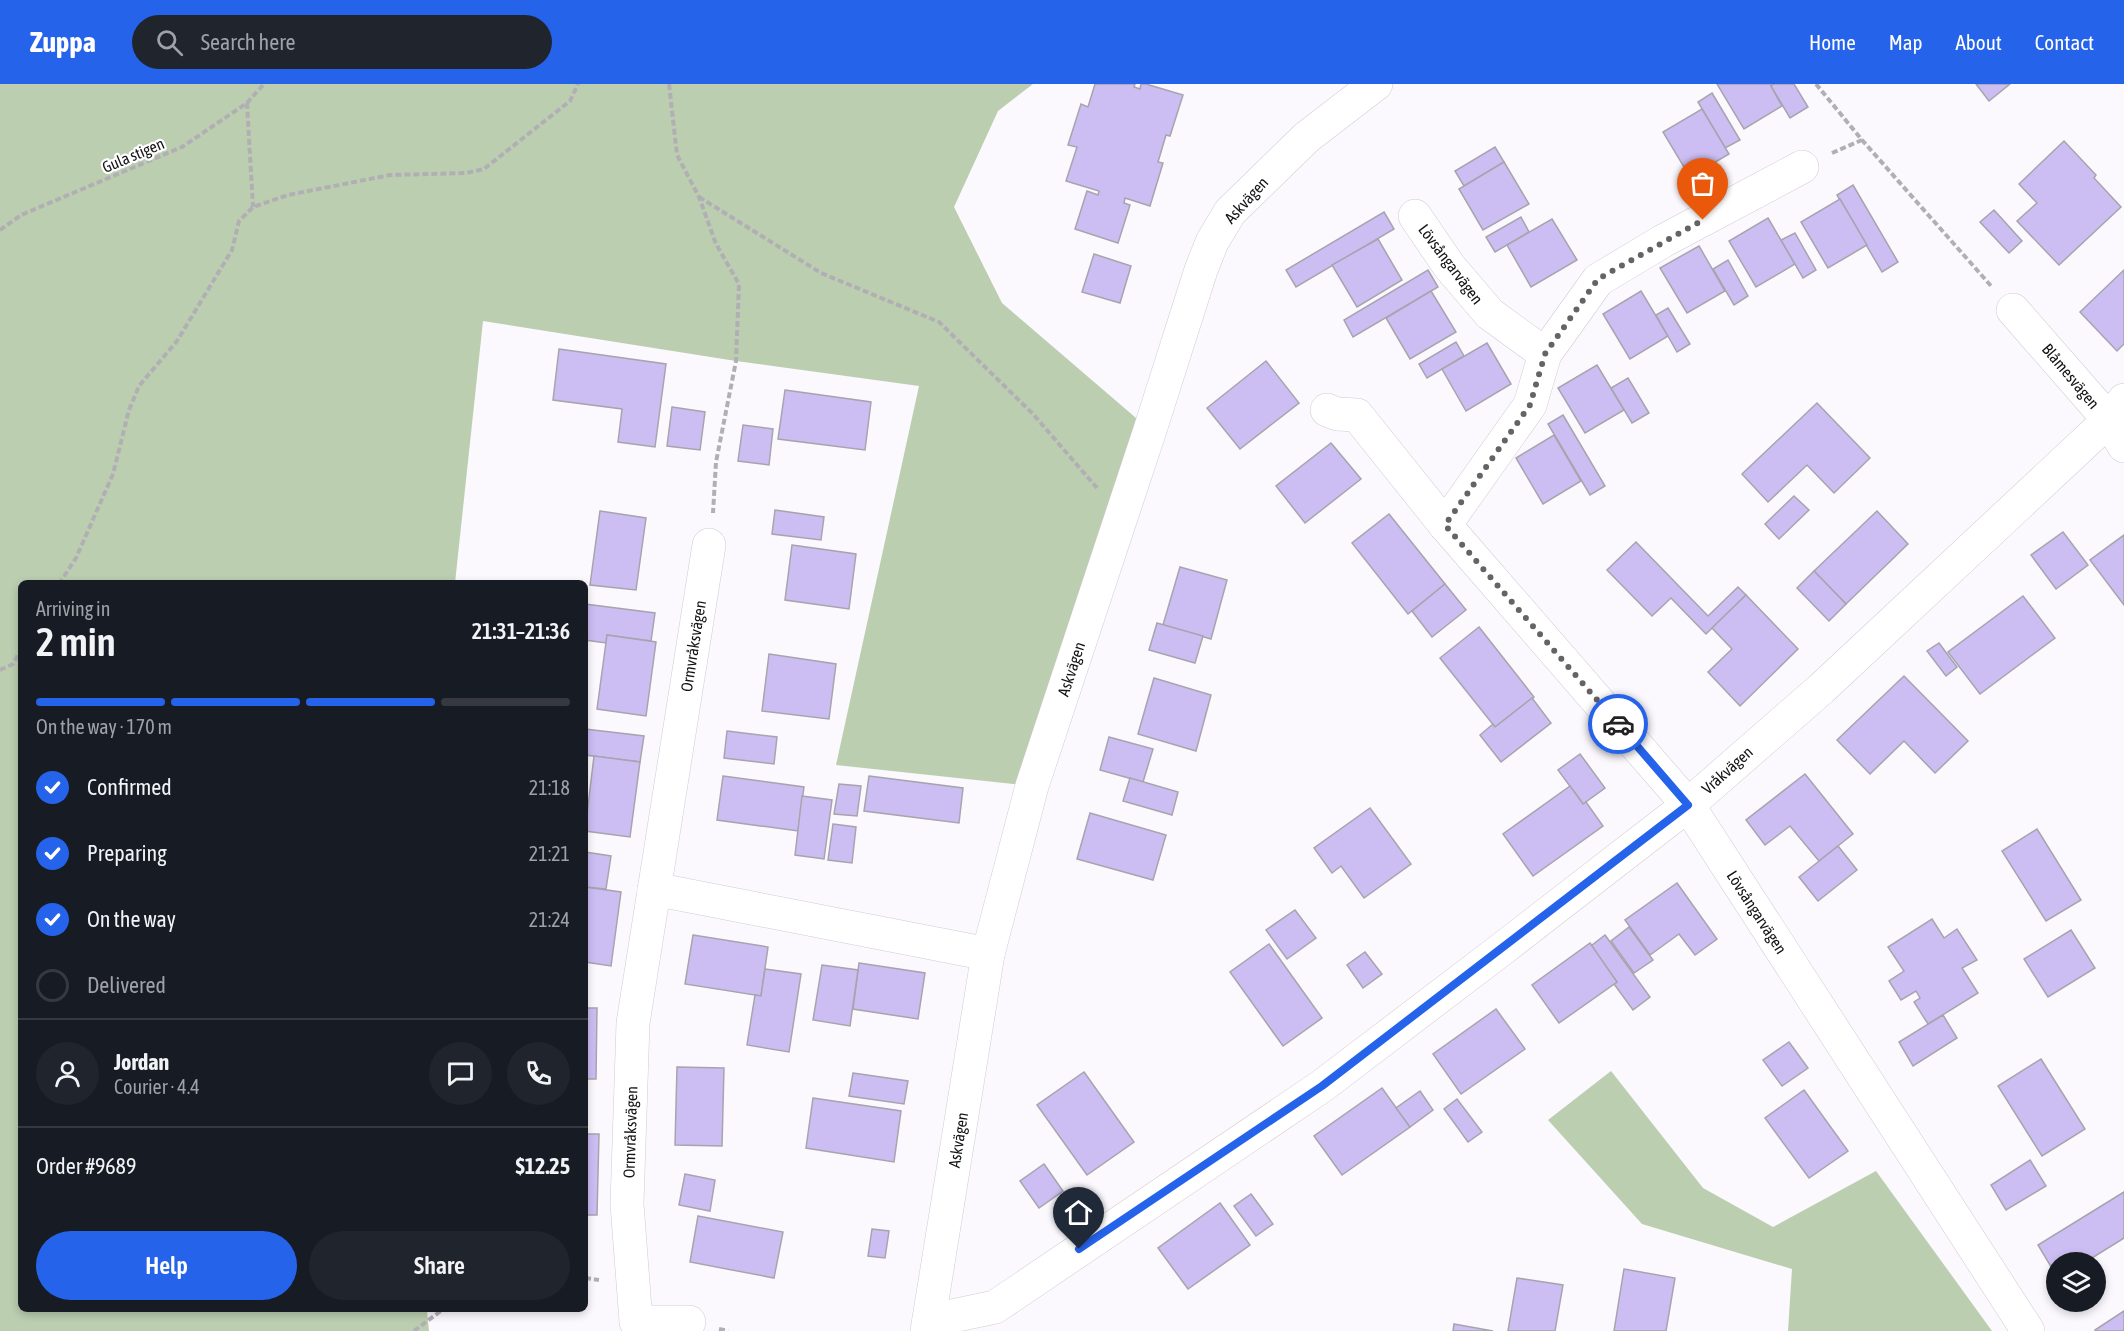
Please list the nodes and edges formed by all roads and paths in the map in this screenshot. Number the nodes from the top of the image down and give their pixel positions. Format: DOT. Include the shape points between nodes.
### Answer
graph roads {
  1 [pos="264,84"];
  2 [pos="578,84"];
  3 [pos="669,84"];
  4 [pos="1376,84"];
  5 [pos="1816,84"];
  6 [pos="247,103"];
  7 [pos="1802,167"];
  8 [pos="699,197"];
  9 [pos="253,207"];
  10 [pos="1415,216"];
  11 [pos="0,230"];
  12 [pos="2013,310"];
  13 [pos="1545,354"];
  14 [pos="1328,410"];
  15 [pos="2119,422"];
  16 [pos="1122,517"];
  17 [pos="1445,525"];
  18 [pos="709,544"];
  19 [pos="62,580"];
  20 [pos="18,655"];
  21 [pos="0,670"];
  22 [pos="1688,805"];
  23 [pos="654,889"];
  24 [pos="988,954"];
  25 [pos="439,1312"];
  26 [pos="689,1322"];
  27 [pos="928,1326"];
  28 [pos="414,1331"];
  29 [pos="979,1331"];
  30 [pos="2028,1331"];
  1 -- 6 [label="path, Gula stigen"];
  2 -- 9 [label="path" via="570,101 484,169 390,175 288,195"];
  3 -- 8 [label="path" via="676,155"];
  4 -- 16 [label="street, Askvägen" via="1307,136 1230,212 1212,242"];
  5 -- 12 [label="path"];
  6 -- 9 [label="path"];
  6 -- 11 [label="path, Gula stigen" via="182,147 21,215"];
  7 -- 13 [label="street" via="1598,279"];
  8 -- 16 [label="path" via="821,273 939,322 1033,414"];
  8 -- 18 [label="path" via="716,244 739,284 736,362 716,462"];
  9 -- 19 [label="path" via="239,221 232,250 177,341 139,386 113,474 76,558"];
  10 -- 13 [label="street, Lövsångarvägen" via="1449,266 1490,314"];
  12 -- 15 [label="street, Blåmesvägen"];
  13 -- 17 [label="street" via="1530,405"];
  14 -- 17 [label="street, Lövsångarvägen" via="1357,415"];
  15 -- 22 [label="street, Vråkvägen"];
  16 -- 24 [label="street, Askvägen" via="1032,786"];
  17 -- 22 [label="street, Lövsångarvägen"];
  18 -- 23 [label="street, Ormvråksvägen"];
  20 -- 21 [label="path" via="13,664"];
  22 -- 27 [label="street, Vråkvägen" via="1303,1099 995,1307"];
  22 -- 30 [label="street, Lövsångarvägen"];
  23 -- 24 [label="street"];
  23 -- 26 [label="street, Ormvråksvägen" via="633,1023 627,1204 636,1322"];
  24 -- 27 [label="street, Askvägen"];
  25 -- 28 [label="path"];
  27 -- 29 [label="street"];
}
